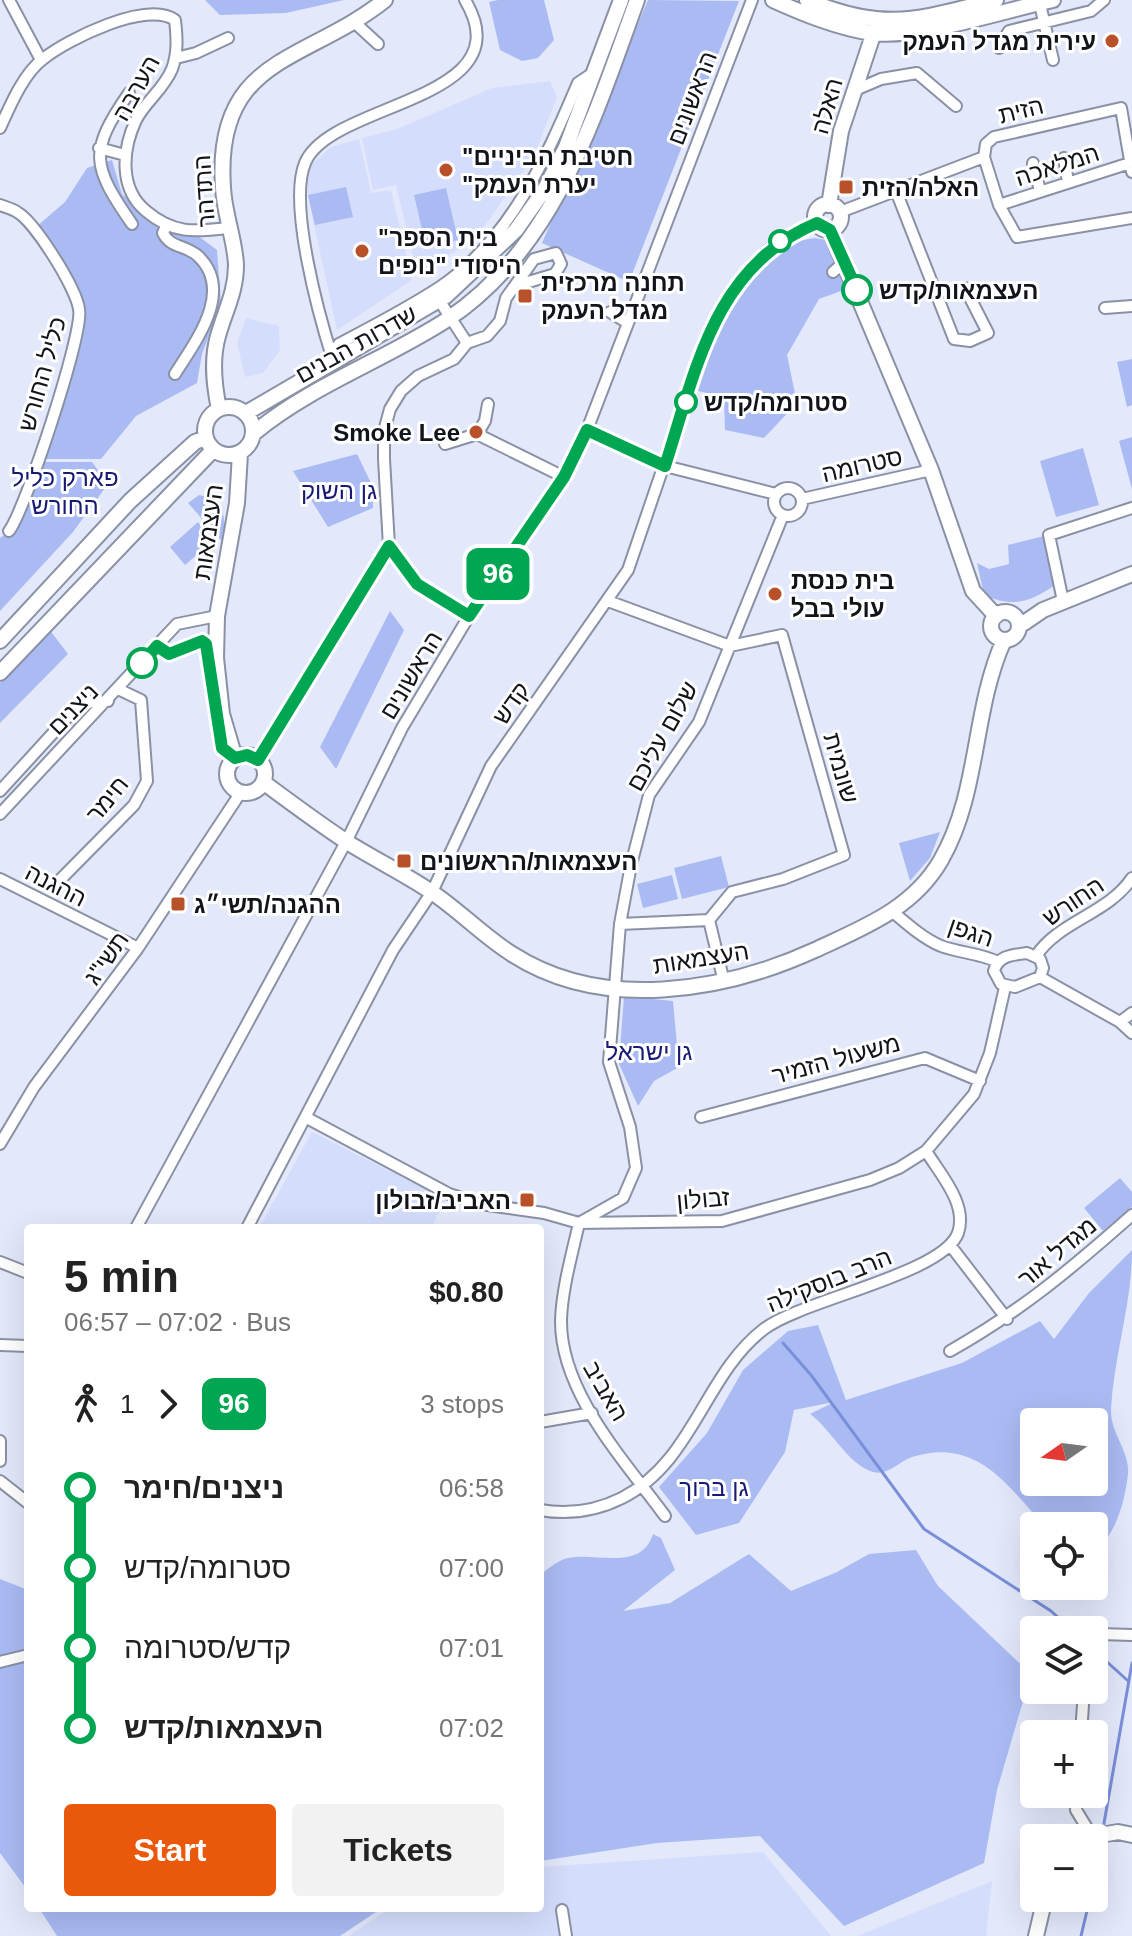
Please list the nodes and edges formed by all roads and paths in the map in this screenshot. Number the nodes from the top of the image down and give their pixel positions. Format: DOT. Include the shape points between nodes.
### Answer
graph roads {
  1 [pos="9,0"];
  2 [pos="385,0"];
  3 [pos="465,0"];
  4 [pos="621,0"];
  5 [pos="637,0"];
  6 [pos="752,0"];
  7 [pos="773,0"];
  8 [pos="807,0"];
  9 [pos="996,0"];
  10 [pos="1104,0"];
  11 [pos="1044,1"];
  12 [pos="1044,21"];
  13 [pos="354,22"];
  14 [pos="875,27"];
  15 [pos="228,38"];
  16 [pos="378,44"];
  17 [pos="999,48"];
  18 [pos="176,58"];
  19 [pos="41,60"];
  20 [pos="1053,60"];
  21 [pos="595,72"];
  22 [pos="129,93"];
  23 [pos="852,93"];
  24 [pos="956,106"];
  25 [pos="0,128"];
  26 [pos="99,148"];
  27 [pos="125,155"];
  28 [pos="984,157"];
  29 [pos="1064,158"];
  30 [pos="1033,163"];
  31 [pos="1131,167"];
  32 [pos="1068,182"];
  33 [pos="896,191"];
  34 [pos="1040,191"];
  35 [pos="0,205"];
  36 [pos="999,205"];
  37 [pos="834,208"];
  38 [pos="1132,218"];
  39 [pos="132,224"];
  40 [pos="166,226"];
  41 [pos="823,227"];
  42 [pos="228,228"];
  43 [pos="843,256"];
  44 [pos="833,272"];
  45 [pos="515,286"];
  46 [pos="965,288"];
  47 [pos="439,300"];
  48 [pos="1132,306"];
  49 [pos="1105,308"];
  50 [pos="610,312"];
  51 [pos="449,318"];
  52 [pos="628,323"];
  53 [pos="467,343"];
  54 [pos="332,357"];
  55 [pos="175,374"];
  56 [pos="488,404"];
  57 [pos="219,409"];
  58 [pos="246,413"];
  59 [pos="587,430"];
  60 [pos="254,433"];
  61 [pos="477,434"];
  62 [pos="209,444"];
  63 [pos="445,444"];
  64 [pos="240,454"];
  65 [pos="665,466"];
  66 [pos="931,470"];
  67 [pos="564,477"];
  68 [pos="776,494"];
  69 [pos="802,499"];
  70 [pos="1132,508"];
  71 [pos="783,515"];
  72 [pos="9,531"];
  73 [pos="389,546"];
  74 [pos="1132,574"];
  75 [pos="608,601"];
  76 [pos="1063,601"];
  77 [pos="217,616"];
  78 [pos="469,616"];
  79 [pos="996,616"];
  80 [pos="1019,621"];
  81 [pos="1004,640"];
  82 [pos="0,641"];
  83 [pos="157,646"];
  84 [pos="730,646"];
  85 [pos="0,673"];
  86 [pos="118,689"];
  87 [pos="108,701"];
  88 [pos="235,756"];
  89 [pos="258,760"];
  90 [pos="263,782"];
  91 [pos="0,791"];
  92 [pos="241,792"];
  93 [pos="0,814"];
  94 [pos="346,842"];
  95 [pos="1132,878"];
  96 [pos="0,879"];
  97 [pos="58,882"];
  98 [pos="432,892"];
  99 [pos="893,912"];
  100 [pos="709,920"];
  101 [pos="620,924"];
  102 [pos="138,948"];
  103 [pos="1036,956"];
  104 [pos="998,962"];
  105 [pos="1040,977"];
  106 [pos="724,982"];
  107 [pos="616,987"];
  108 [pos="1005,987"];
  109 [pos="1132,1013"];
  110 [pos="1120,1022"];
  111 [pos="1132,1033"];
  112 [pos="980,1081"];
  113 [pos="701,1117"];
  114 [pos="307,1118"];
  115 [pos="0,1144"];
  116 [pos="926,1151"];
  117 [pos="1132,1215"];
  118 [pos="579,1223"];
  119 [pos="138,1224"];
  120 [pos="249,1224"];
  121 [pos="950,1245"];
  122 [pos="0,1262"];
  123 [pos="24,1271"];
  124 [pos="1007,1319"];
  125 [pos="2,1344"];
  126 [pos="24,1346"];
  127 [pos="950,1351"];
  128 [pos="592,1413"];
  129 [pos="544,1421"];
  130 [pos="0,1441"];
  131 [pos="0,1462"];
  132 [pos="0,1480"];
  133 [pos="644,1487"];
  134 [pos="24,1500"];
  135 [pos="544,1511"];
  136 [pos="665,1516"];
  137 [pos="1108,1634"];
  138 [pos="1132,1635"];
  139 [pos="24,1656"];
  140 [pos="0,1662"];
  141 [pos="1108,1834"];
  142 [pos="1132,1835"];
  143 [pos="562,1910"];
  144 [pos="1042,1912"];
  145 [pos="566,1936"];
  146 [pos="1036,1936"];
  1 -- 19 [label="street"];
  2 -- 13 [label="street, התדהר"];
  3 -- 54 [label="street" via="476,26 468,63 432,88 318,144 306,160 298,195"];
  4 -- 21 [label="street, שדרות הבנים"];
  5 -- 51 [label="street, שדרות הבנים" via="584,145 561,190 532,235"];
  6 -- 52 [label="street, הראשונים"];
  7 -- 14 [label="street" via="807,15"];
  8 -- 14 [label="street"];
  9 -- 14 [label="street"];
  10 -- 12 [label="street" via="1091,11"];
  11 -- 12 [label="street"];
  11 -- 14 [label="street" via="936,26"];
  12 -- 17 [label="street" via="1009,31"];
  12 -- 20 [label="street"];
  13 -- 16 [label="street"];
  13 -- 42 [label="street, התדהר" via="255,77 234,110 223,142"];
  14 -- 23 [label="street, האלה"];
  15 -- 18 [label="street"];
  18 -- 19 [label="street, הערבה" via="175,20 153,12 86,34"];
  18 -- 27 [label="street, הערבה" via="161,90 137,119"];
  19 -- 25 [label="street, הערבה"];
  21 -- 47 [label="street, שדרות הבנים" via="545,189 499,248"];
  21 -- 54 [label="street" via="578,83 531,184 479,253 442,285 339,344"];
  22 -- 26 [label="street" via="106,126"];
  23 -- 24 [label="street" via="871,82 917,73"];
  23 -- 37 [label="street, האלה" via="831,174"];
  26 -- 27 [label="street"];
  26 -- 39 [label="street" via="108,189"];
  27 -- 40 [label="street, הערבה" via="127,182 136,202"];
  28 -- 31 [label="street, הזית" via="986,144 994,137 1121,108"];
  28 -- 33 [label="street, הזית"];
  28 -- 36 [label="street, המלאכה"];
  29 -- 32 [label="street"];
  30 -- 34 [label="street"];
  31 -- 32 [label="street, המלאכה"];
  32 -- 34 [label="street, המלאכה"];
  33 -- 37 [label="street, הזית"];
  33 -- 46 [label="street" via="954,339 970,341 988,333"];
  34 -- 36 [label="street, המלאכה"];
  35 -- 72 [label="street, כליל החורש" via="19,212 62,267 80,311 44,440"];
  36 -- 38 [label="street" via="1017,237"];
  37 -- 41 [label="street" via="839,223"];
  37 -- 41 [label="street" via="816,212"];
  40 -- 42 [label="street"];
  40 -- 55 [label="street, הערבה" via="167,242 196,254 213,283 212,309"];
  41 -- 43 [label="street"];
  41 -- 65 [label="street, קדש" via="782,239 735,286 711,327"];
  42 -- 57 [label="street, התדהר" via="236,264 214,371"];
  43 -- 44 [label="street"];
  43 -- 66 [label="street"];
  45 -- 53 [label="street" via="500,321 487,336"];
  47 -- 51 [label="street"];
  47 -- 54 [label="street, שדרות הבנים"];
  48 -- 49 [label="street"];
  50 -- 52 [label="street"];
  51 -- 53 [label="street"];
  51 -- 60 [label="street, שדרות הבנים" via="280,411"];
  52 -- 59 [label="street, הראשונים"];
  53 -- 73 [label="street" via="454,359 418,376 390,409 384,431"];
  54 -- 58 [label="street, שדרות הבנים"];
  56 -- 61 [label="street"];
  57 -- 58 [label="street" via="230,406"];
  57 -- 62 [label="street" via="206,421"];
  58 -- 60 [label="street"];
  59 -- 65 [label="street"];
  59 -- 67 [label="street, הראשונים"];
  60 -- 64 [label="street"];
  61 -- 63 [label="street"];
  61 -- 67 [label="street"];
  62 -- 64 [label="street" via="229,456"];
  62 -- 82 [label="street" via="195,442 130,501"];
  62 -- 85 [label="street"];
  64 -- 77 [label="street, העצמאות"];
  65 -- 68 [label="street"];
  65 -- 75 [label="street, קדש" via="628,570"];
  66 -- 69 [label="street, סטרומה"];
  66 -- 79 [label="street" via="973,591"];
  67 -- 78 [label="street, הראשונים"];
  68 -- 69 [label="street" via="788,487"];
  68 -- 71 [label="street" via="774,506"];
  69 -- 71 [label="street" via="797,513"];
  70 -- 76 [label="street" via="1049,535"];
  71 -- 84 [label="street, שלום עליכם"];
  73 -- 78 [label="street" via="417,584"];
  73 -- 89 [label="street"];
  74 -- 76 [label="street"];
  75 -- 84 [label="street"];
  75 -- 98 [label="street, קדש" via="491,766"];
  76 -- 80 [label="street"];
  77 -- 83 [label="street, ניצנים" via="177,624"];
  77 -- 88 [label="street, העצמאות" via="222,714"];
  78 -- 94 [label="street, הראשונים" via="402,728"];
  79 -- 80 [label="street" via="1009,612"];
  79 -- 81 [label="street" via="991,628"];
  80 -- 81 [label="street" via="1018,632"];
  81 -- 99 [label="street, העצמאות" via="989,673 957,828 923,885"];
  83 -- 86 [label="street, ניצנים"];
  83 -- 88 [label="street" via="169,654 206,644 222,748"];
  84 -- 100 [label="street, שונמית" via="782,635 844,855 732,892"];
  84 -- 101 [label="street, שלום עליכם" via="699,722 649,795"];
  86 -- 87 [label="street, ניצנים"];
  86 -- 97 [label="street, חימר" via="141,700 147,781 134,805"];
  87 -- 91 [label="street" via="75,709"];
  87 -- 93 [label="street, ניצנים"];
  88 -- 89 [label="street"];
  88 -- 92 [label="street" via="227,774 231,786"];
  89 -- 90 [label="street"];
  90 -- 92 [label="street" via="254,791"];
  90 -- 94 [label="street, העצמאות"];
  92 -- 102 [label="street, תשי\"ג"];
  94 -- 98 [label="street, העצמאות"];
  94 -- 119 [label="street, הראשונים"];
  95 -- 103 [label="street, החורש" via="1117,899 1050,940"];
  96 -- 102 [label="street, ההגנה"];
  98 -- 107 [label="street, העצמאות" via="512,955 550,974"];
  98 -- 114 [label="street, קדש" via="393,950"];
  99 -- 104 [label="street, הגפן" via="941,946"];
  99 -- 106 [label="street, העצמאות" via="782,964"];
  100 -- 101 [label="street"];
  100 -- 106 [label="street"];
  101 -- 107 [label="street, שלום עליכם"];
  102 -- 115 [label="street, תשי\"ג" via="34,1087"];
  103 -- 104 [label="street" via="1027,953"];
  103 -- 105 [label="street" via="1043,968"];
  104 -- 108 [label="street" via="995,976"];
  105 -- 108 [label="street"];
  105 -- 110 [label="street"];
  106 -- 107 [label="street, העצמאות" via="675,989"];
  107 -- 118 [label="street, שלום עליכם" via="609,1062 630,1127 636,1168 623,1198"];
  108 -- 112 [label="street, זבולון"];
  109 -- 110 [label="street"];
  110 -- 111 [label="street"];
  112 -- 113 [label="street, משעול הזמיר" via="925,1058"];
  112 -- 116 [label="street, זבולון" via="958,1117"];
  114 -- 118 [label="street, זבולון" via="449,1194"];
  114 -- 120 [label="street, קדש"];
  116 -- 118 [label="street, זבולון" via="870,1180 722,1221"];
  116 -- 121 [label="street" via="955,1196 958,1232"];
  117 -- 124 [label="street, מגדל אור"];
  118 -- 128 [label="street, האביב" via="561,1317 562,1348 572,1380"];
  121 -- 124 [label="street, מגדל אור"];
  121 -- 133 [label="street, הרב בוסקילה" via="904,1271 768,1325 738,1353 691,1433"];
  122 -- 123 [label="street"];
  124 -- 127 [label="street, מגדל אור"];
  125 -- 126 [label="street"];
  128 -- 129 [label="street"];
  128 -- 133 [label="street, האביב"];
  130 -- 131 [label="street"];
  131 -- 132 [label="street"];
  132 -- 134 [label="street"];
  133 -- 135 [label="street" via="611,1503 566,1514"];
  133 -- 136 [label="street, האביב"];
  137 -- 138 [label="street"];
  139 -- 140 [label="street"];
  141 -- 142 [label="street"];
  143 -- 145 [label="street"];
  144 -- 146 [label="street"];
}
